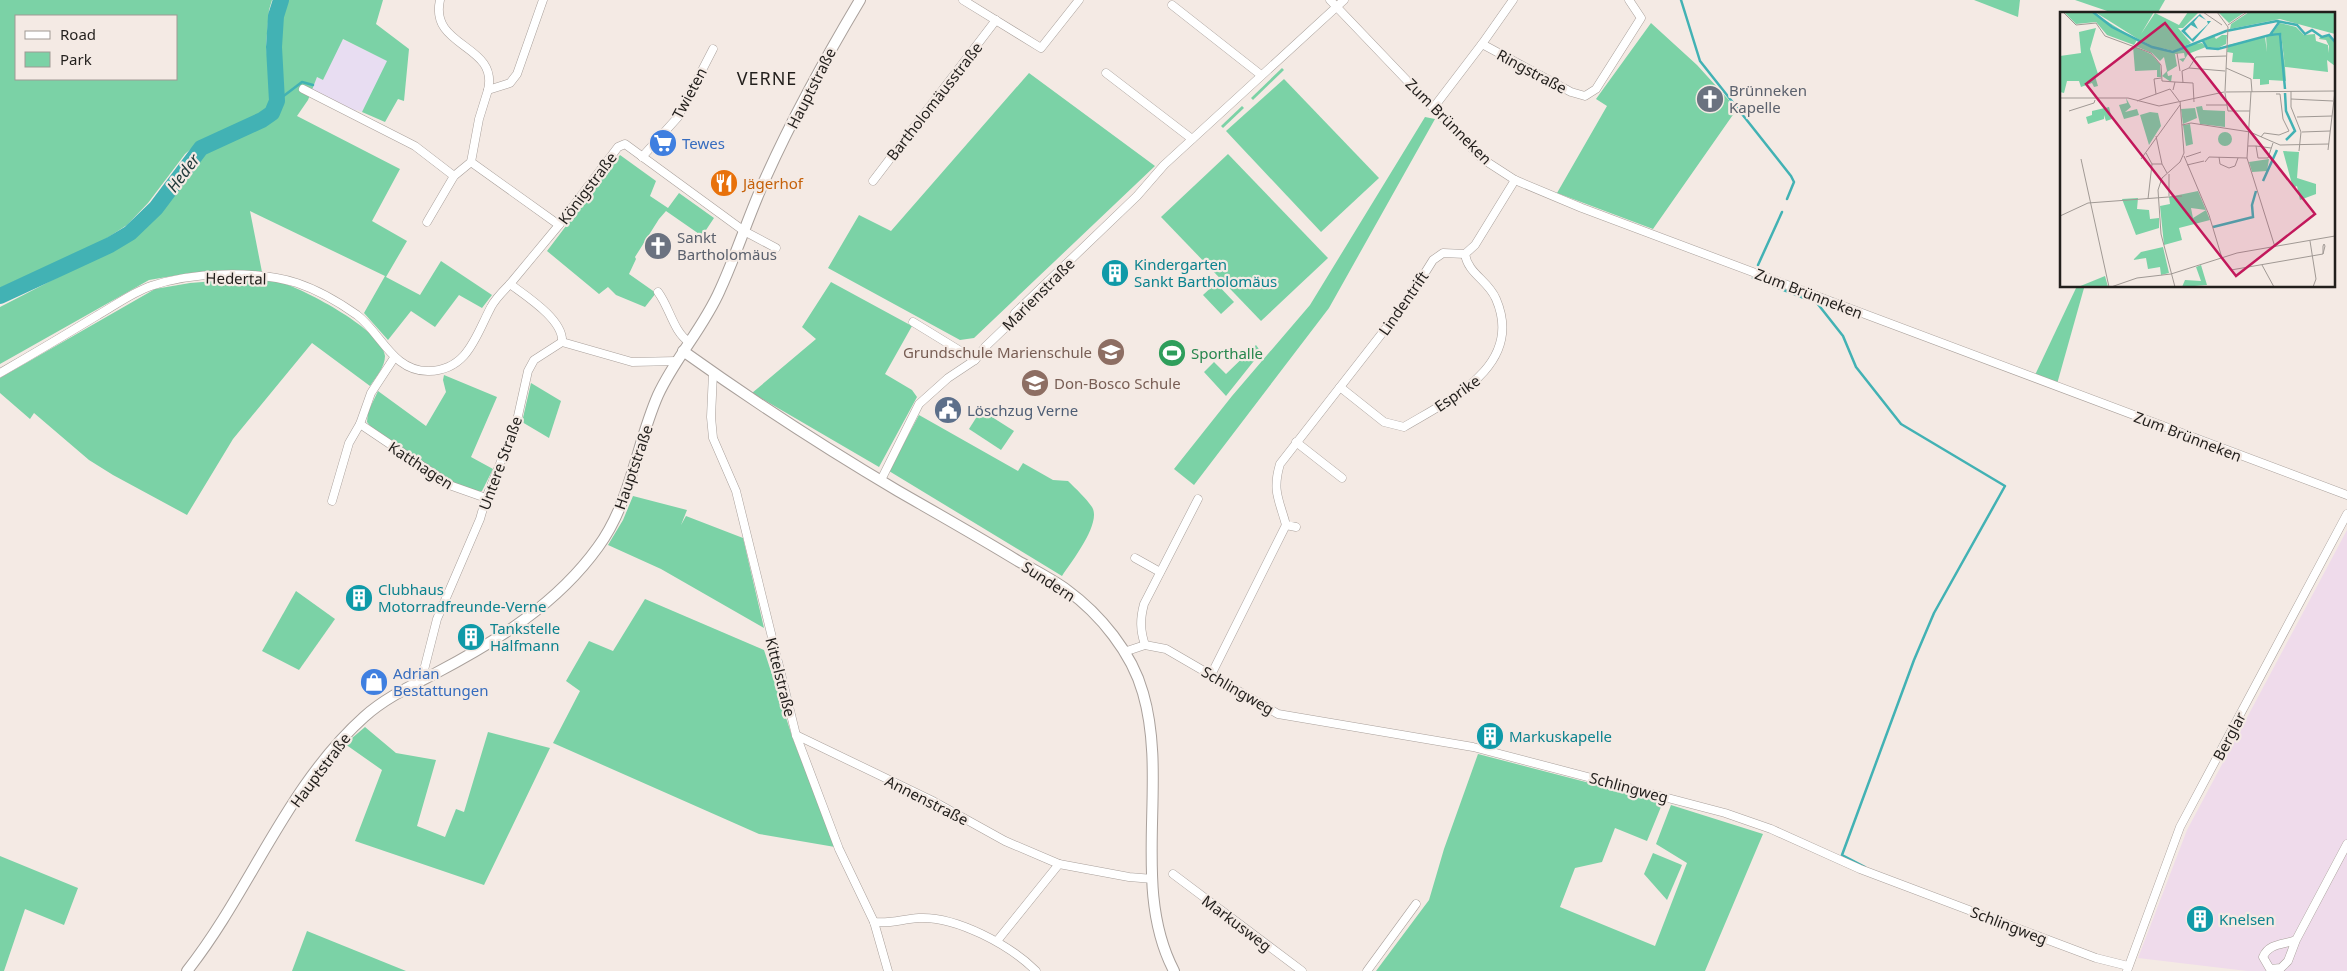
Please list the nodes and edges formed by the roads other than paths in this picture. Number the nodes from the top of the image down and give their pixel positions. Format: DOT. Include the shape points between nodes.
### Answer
graph roads {
  1 [pos="440,0"];
  2 [pos="544,0"];
  3 [pos="860,0"];
  4 [pos="963,0"];
  5 [pos="1079,0"];
  6 [pos="1344,0"];
  7 [pos="1513,0"];
  8 [pos="1630,0"];
  9 [pos="1333,3"];
  10 [pos="1172,5"];
  11 [pos="996,20"];
  12 [pos="1482,44"];
  13 [pos="713,49"];
  14 [pos="1106,73"];
  15 [pos="1261,75"];
  16 [pos="303,89"];
  17 [pos="488,90"];
  18 [pos="1434,107"];
  19 [pos="1192,139"];
  20 [pos="642,157"];
  21 [pos="471,162"];
  22 [pos="454,176"];
  23 [pos="1515,180"];
  24 [pos="873,181"];
  25 [pos="427,222"];
  26 [pos="559,225"];
  27 [pos="744,231"];
  28 [pos="776,248"];
  29 [pos="1464,254"];
  30 [pos="510,284"];
  31 [pos="658,292"];
  32 [pos="913,322"];
  33 [pos="562,342"];
  34 [pos="686,347"];
  35 [pos="394,358"];
  36 [pos="975,360"];
  37 [pos="677,361"];
  38 [pos="0,373"];
  39 [pos="713,373"];
  40 [pos="1340,387"];
  41 [pos="360,424"];
  42 [pos="1296,442"];
  43 [pos="1342,478"];
  44 [pos="881,480"];
  45 [pos="2347,496"];
  46 [pos="486,498"];
  47 [pos="1198,499"];
  48 [pos="332,501"];
  49 [pos="2347,514"];
  50 [pos="1286,525"];
  51 [pos="1296,527"];
  52 [pos="1135,558"];
  53 [pos="1160,572"];
  54 [pos="1145,645"];
  55 [pos="1124,652"];
  56 [pos="1211,675"];
  57 [pos="427,677"];
  58 [pos="796,735"];
  59 [pos="2347,844"];
  60 [pos="1059,864"];
  61 [pos="1173,874"];
  62 [pos="1153,879"];
  63 [pos="1416,904"];
  64 [pos="874,922"];
  65 [pos="2296,940"];
  66 [pos="997,941"];
  67 [pos="2128,969"];
  68 [pos="187,971"];
  69 [pos="888,971"];
  70 [pos="1036,971"];
  71 [pos="1174,971"];
  72 [pos="1302,971"];
  73 [pos="1367,971"];
  1 -- 17 [label="street" via="437,12 441,22 456,40 487,65 490,73"];
  2 -- 17 [label="street" via="517,74 510,83"];
  3 -- 27 [label="main road, Hauptstraße" via="766,176"];
  4 -- 11 [label="street"];
  5 -- 11 [label="street" via="1040,48"];
  6 -- 9 [label="street, Marienstraße"];
  7 -- 12 [label="street, Ringstraße"];
  8 -- 12 [label="street, Ringstraße" via="1641,18 1596,89 1585,96 1571,92"];
  9 -- 15 [label="street, Marienstraße"];
  9 -- 18 [label="street, Zum Brünneken"];
  10 -- 15 [label="street"];
  11 -- 24 [label="street, Bartholomäusstraße"];
  12 -- 18 [label="street, Ringstraße"];
  13 -- 20 [label="street, Twieten" via="678,117"];
  14 -- 19 [label="street"];
  15 -- 19 [label="street, Marienstraße"];
  16 -- 22 [label="street" via="416,146"];
  17 -- 21 [label="street"];
  18 -- 23 [label="street, Zum Brünneken" via="1481,158"];
  19 -- 36 [label="street, Marienstraße" via="1015,312"];
  20 -- 26 [label="street, Königstraße" via="625,144 618,147"];
  20 -- 27 [label="street, Königstraße"];
  21 -- 22 [label="street"];
  21 -- 26 [label="street"];
  22 -- 25 [label="street"];
  23 -- 29 [label="street" via="1475,245"];
  23 -- 45 [label="street, Zum Brünneken"];
  26 -- 30 [label="street, Königstraße"];
  27 -- 28 [label="street, Königstraße"];
  27 -- 34 [label="main road, Hauptstraße" via="719,293"];
  29 -- 40 [label="street, Lindentrift" via="1443,253 1433,260 1408,300"];
  29 -- 40 [label="street, Esprike" via="1467,264 1496,299 1502,320 1496,356 1480,378 1404,426 1384,422"];
  30 -- 33 [label="street" via="549,315 558,326"];
  30 -- 35 [label="street, Hedertal" via="492,306 463,359 448,367 428,371"];
  31 -- 34 [label="street"];
  32 -- 36 [label="street"];
  33 -- 37 [label="street" via="632,362"];
  33 -- 46 [label="street, Untere Straße" via="534,360 528,371 516,425"];
  34 -- 37 [label="main road, Hauptstraße"];
  34 -- 39 [label="main road, Sundern"];
  35 -- 38 [label="street, Hedertal" via="368,324 326,296 298,283 265,276 229,275 150,286"];
  35 -- 41 [label="street" via="371,393"];
  36 -- 44 [label="street, Marienstraße" via="948,378 919,404"];
  37 -- 57 [label="main road, Hauptstraße" via="658,396 625,497 600,545 583,567 525,620"];
  39 -- 44 [label="main road, Sundern"];
  39 -- 58 [label="street, Kittelstraße" via="713,438 736,491"];
  40 -- 42 [label="street, Lindentrift"];
  41 -- 46 [label="street, Katthagen" via="452,486"];
  41 -- 48 [label="street" via="349,443"];
  42 -- 43 [label="street"];
  42 -- 50 [label="street, Lindentrift" via="1280,464 1275,480 1276,497"];
  44 -- 55 [label="main road, Sundern" via="1067,590 1092,612"];
  46 -- 57 [label="street, Untere Straße" via="480,520 437,619 424,670"];
  47 -- 53 [label="street"];
  49 -- 67 [label="street, Berglar" via="2180,827"];
  50 -- 51 [label="street"];
  50 -- 56 [label="street"];
  52 -- 53 [label="street"];
  53 -- 54 [label="street" via="1140,619"];
  54 -- 55 [label="street"];
  54 -- 56 [label="street, Schlingweg" via="1166,649"];
  55 -- 62 [label="main road, Sundern" via="1143,692 1150,721"];
  56 -- 67 [label="street, Schlingweg" via="1278,714 1474,747 1725,813 1771,829 1860,870"];
  57 -- 68 [label="main road, Hauptstraße" via="388,698 366,715 328,754 308,780"];
  58 -- 60 [label="street, Annenstraße" via="931,800 1005,841"];
  58 -- 64 [label="street, Kittelstraße" via="838,850"];
  59 -- 65 [label="street"];
  60 -- 62 [label="street, Annenstraße"];
  60 -- 66 [label="street"];
  61 -- 72 [label="street, Markusweg"];
  62 -- 71 [label="main road, Sundern" via="1157,921"];
  63 -- 73 [label="street"];
  64 -- 66 [label="street" via="887,924 919,918 941,920"];
  64 -- 69 [label="street, Kittelstraße"];
  65 -- 65 [label="street" via="2288,961 2281,968 2270,969 2263,957 2266,950"];
  66 -- 70 [label="street"];
}
